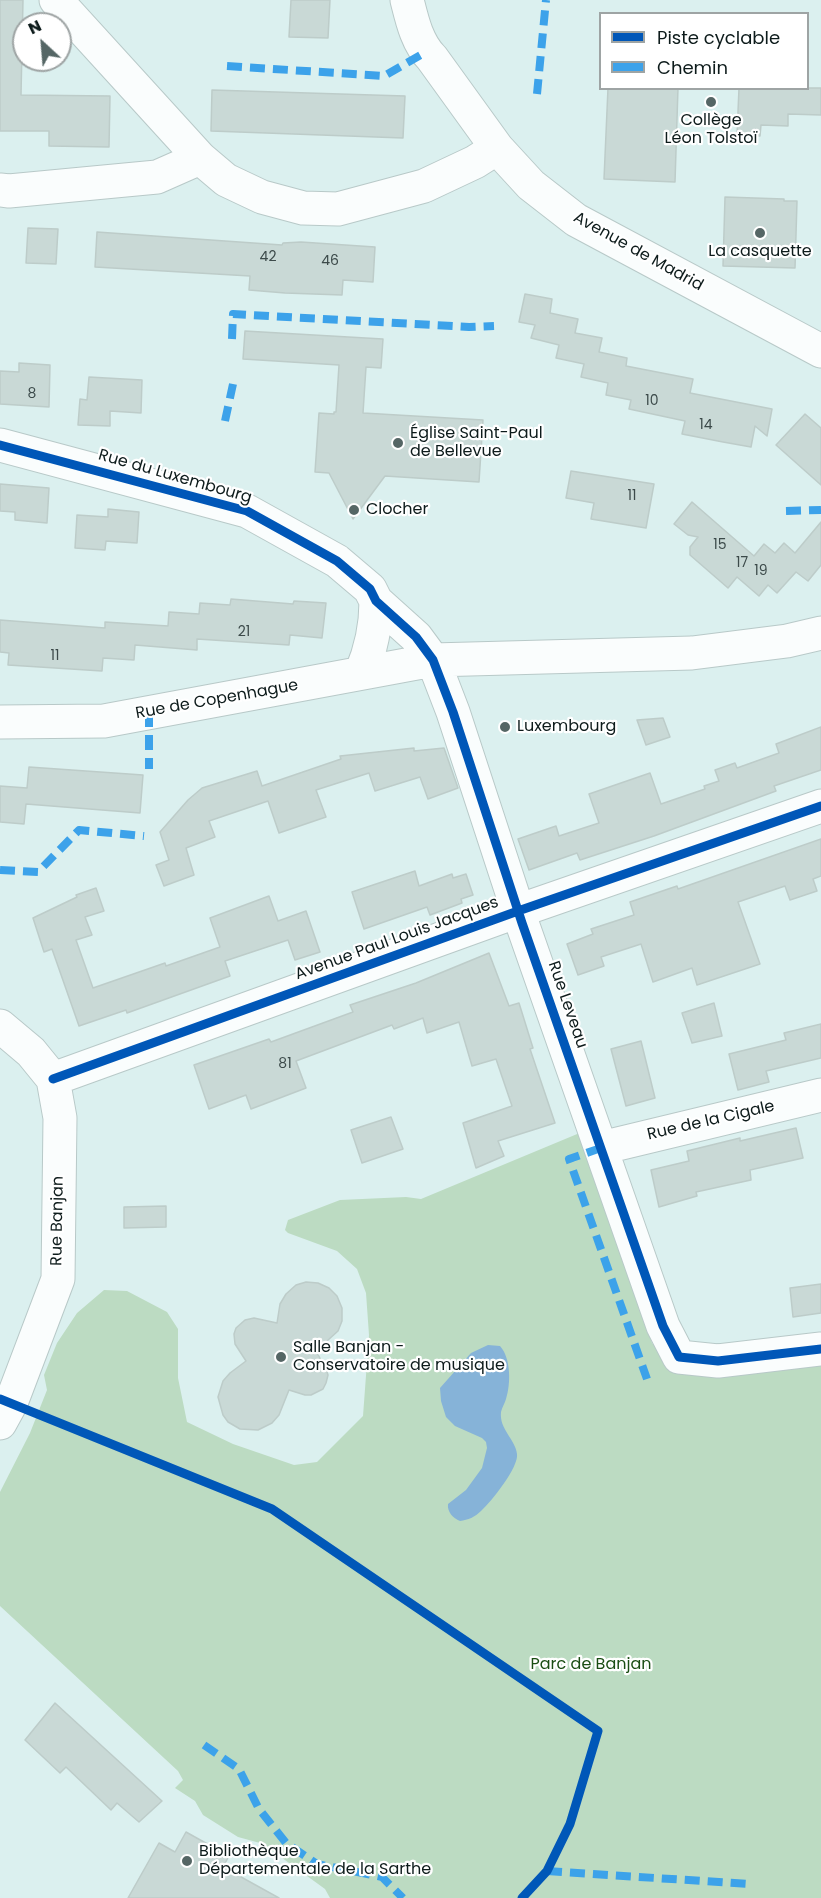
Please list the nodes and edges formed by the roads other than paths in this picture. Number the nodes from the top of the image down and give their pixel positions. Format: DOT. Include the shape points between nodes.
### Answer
graph roads {
  1 [pos="56,0"];
  2 [pos="407,0"];
  3 [pos="497,148"];
  4 [pos="200,158"];
  5 [pos="0,190"];
  6 [pos="821,351"];
  7 [pos="0,444"];
  8 [pos="376,601"];
  9 [pos="821,633"];
  10 [pos="433,660"];
  11 [pos="361,674"];
  12 [pos="0,722"];
  13 [pos="821,806"];
  14 [pos="518,911"];
  15 [pos="0,1026"];
  16 [pos="53,1079"];
  17 [pos="821,1095"];
  18 [pos="601,1148"];
  19 [pos="821,1349"];
  20 [pos="0,1423"];
  1 -- 4 [label="street"];
  2 -- 3 [label="street, Avenue de Madrid" via="426,52"];
  3 -- 4 [label="street" via="424,186 338,209 303,208 261,197 226,180"];
  3 -- 6 [label="street, Avenue de Madrid" via="531,185 576,220"];
  4 -- 5 [label="street" via="157,177"];
  7 -- 8 [label="street, Rue du Luxembourg" via="247,511 337,561 370,589"];
  8 -- 10 [label="street, Rue du Luxembourg" via="416,637"];
  8 -- 11 [label="street" via="370,653"];
  9 -- 10 [label="street" via="787,642 692,652"];
  10 -- 11 [label="street, Rue de Copenhague"];
  10 -- 14 [label="street, Rue Leveau"];
  11 -- 12 [label="street, Rue de Copenhague" via="104,721"];
  13 -- 14 [label="street, Avenue Paul Louis Jacques"];
  14 -- 16 [label="street, Avenue Paul Louis Jacques"];
  14 -- 18 [label="street, Rue Leveau"];
  15 -- 16 [label="street" via="31,1052"];
  16 -- 20 [label="street, Rue Banjan" via="60,1118 58,1279"];
  17 -- 18 [label="street, Rue de la Cigale"];
  18 -- 19 [label="street, Rue Leveau" via="663,1326 679,1357 718,1361"];
}
